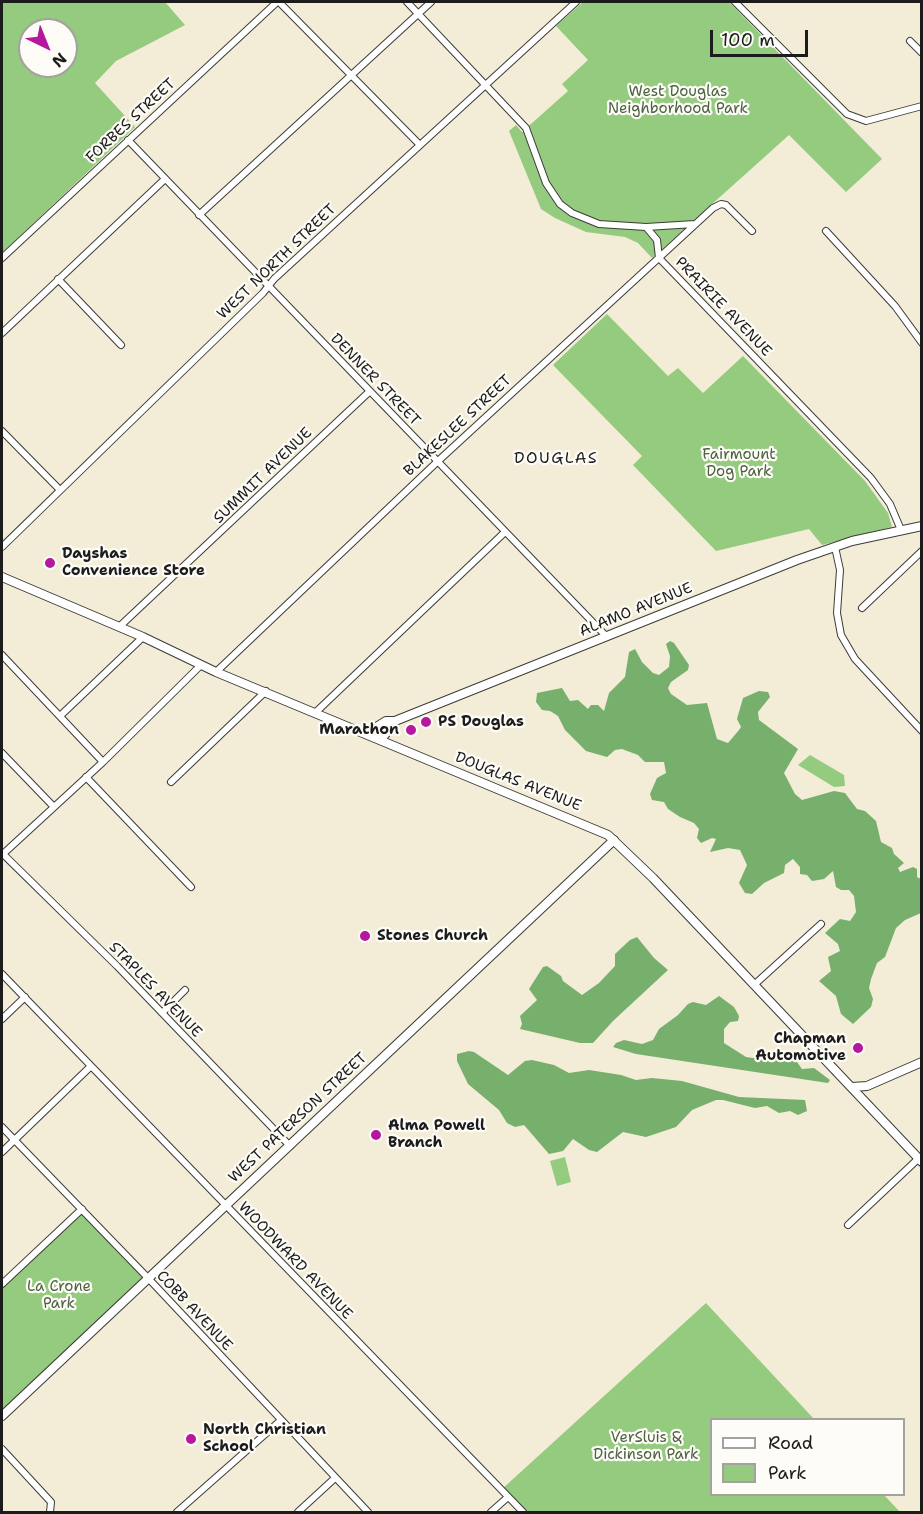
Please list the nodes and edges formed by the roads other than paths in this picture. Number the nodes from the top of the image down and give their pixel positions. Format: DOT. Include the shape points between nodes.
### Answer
graph roads {
  1 [pos="278,2"];
  2 [pos="407,2"];
  3 [pos="431,2"];
  4 [pos="576,2"];
  5 [pos="735,2"];
  6 [pos="418,14"];
  7 [pos="910,41"];
  8 [pos="921,53"];
  9 [pos="352,74"];
  10 [pos="485,84"];
  11 [pos="921,106"];
  12 [pos="128,140"];
  13 [pos="419,144"];
  14 [pos="165,179"];
  15 [pos="199,215"];
  16 [pos="695,224"];
  17 [pos="646,227"];
  18 [pos="752,231"];
  19 [pos="826,231"];
  20 [pos="2,258"];
  21 [pos="659,258"];
  22 [pos="58,279"];
  23 [pos="268,286"];
  24 [pos="2,333"];
  25 [pos="921,343"];
  26 [pos="121,345"];
  27 [pos="370,391"];
  28 [pos="2,431"];
  29 [pos="437,462"];
  30 [pos="60,490"];
  31 [pos="921,526"];
  32 [pos="901,530"];
  33 [pos="505,532"];
  34 [pos="835,546"];
  35 [pos="2,547"];
  36 [pos="921,551"];
  37 [pos="2,578"];
  38 [pos="862,608"];
  39 [pos="119,627"];
  40 [pos="606,636"];
  41 [pos="143,637"];
  42 [pos="2,655"];
  43 [pos="201,664"];
  44 [pos="216,672"];
  45 [pos="266,691"];
  46 [pos="316,712"];
  47 [pos="60,716"];
  48 [pos="395,721"];
  49 [pos="921,730"];
  50 [pos="367,734"];
  51 [pos="381,740"];
  52 [pos="2,753"];
  53 [pos="103,762"];
  54 [pos="86,777"];
  55 [pos="171,782"];
  56 [pos="54,807"];
  57 [pos="614,840"];
  58 [pos="2,854"];
  59 [pos="191,887"];
  60 [pos="821,924"];
  61 [pos="2,974"];
  62 [pos="754,985"];
  63 [pos="185,990"];
  64 [pos="25,997"];
  65 [pos="162,1013"];
  66 [pos="2,1019"];
  67 [pos="921,1062"];
  68 [pos="90,1067"];
  69 [pos="852,1087"];
  70 [pos="2,1127"];
  71 [pos="14,1140"];
  72 [pos="290,1146"];
  73 [pos="2,1152"];
  74 [pos="920,1160"];
  75 [pos="225,1206"];
  76 [pos="81,1209"];
  77 [pos="849,1225"];
  78 [pos="148,1278"];
  79 [pos="2,1284"];
  80 [pos="2,1416"];
  81 [pos="280,1420"];
  82 [pos="2,1449"];
  83 [pos="335,1478"];
  84 [pos="508,1497"];
  85 [pos="51,1511"];
  86 [pos="177,1512"];
  87 [pos="298,1512"];
  88 [pos="368,1512"];
  89 [pos="491,1512"];
  90 [pos="523,1512"];
  1 -- 9 [label="street"];
  1 -- 12 [label="street, FORBES STREET"];
  2 -- 6 [label="street"];
  3 -- 6 [label="street"];
  4 -- 10 [label="street, WEST NORTH STREET"];
  5 -- 11 [label="street" via="853,117 876,120"];
  6 -- 9 [label="street"];
  6 -- 10 [label="street"];
  7 -- 8 [label="street"];
  9 -- 13 [label="street"];
  9 -- 15 [label="street"];
  10 -- 13 [label="street, WEST NORTH STREET"];
  10 -- 17 [label="street" via="526,128 550,193 566,210 599,224"];
  12 -- 14 [label="street, DENNER STREET"];
  12 -- 20 [label="street, FORBES STREET"];
  13 -- 23 [label="street, WEST NORTH STREET"];
  14 -- 15 [label="street, DENNER STREET"];
  14 -- 22 [label="street"];
  15 -- 23 [label="street, DENNER STREET"];
  16 -- 17 [label="street"];
  16 -- 18 [label="street, BLAKESLEE STREET" via="721,204"];
  16 -- 21 [label="street, BLAKESLEE STREET"];
  17 -- 21 [label="street, PRAIRIE AVENUE" via="657,240"];
  19 -- 25 [label="street" via="895,306"];
  21 -- 29 [label="street, BLAKESLEE STREET"];
  21 -- 32 [label="street, PRAIRIE AVENUE" via="870,478 890,504"];
  22 -- 24 [label="street"];
  22 -- 26 [label="street"];
  23 -- 27 [label="street, DENNER STREET"];
  23 -- 30 [label="street, WEST NORTH STREET"];
  27 -- 29 [label="street, DENNER STREET"];
  27 -- 39 [label="street, SUMMIT AVENUE"];
  28 -- 30 [label="street"];
  29 -- 33 [label="street, DENNER STREET"];
  29 -- 44 [label="street, BLAKESLEE STREET"];
  30 -- 35 [label="street, WEST NORTH STREET"];
  31 -- 32 [label="street, ALAMO AVENUE"];
  32 -- 34 [label="street, ALAMO AVENUE"];
  33 -- 40 [label="street, DENNER STREET"];
  33 -- 46 [label="street"];
  34 -- 40 [label="street, ALAMO AVENUE"];
  34 -- 49 [label="street" via="840,570 837,613 841,635 855,659"];
  36 -- 38 [label="street"];
  37 -- 39 [label="main road, DOUGLAS AVENUE"];
  39 -- 41 [label="main road, DOUGLAS AVENUE"];
  40 -- 48 [label="street, ALAMO AVENUE"];
  41 -- 43 [label="main road, DOUGLAS AVENUE"];
  41 -- 47 [label="street"];
  42 -- 47 [label="street"];
  43 -- 44 [label="main road, DOUGLAS AVENUE"];
  43 -- 53 [label="street"];
  44 -- 45 [label="main road, DOUGLAS AVENUE"];
  45 -- 46 [label="main road, DOUGLAS AVENUE"];
  45 -- 55 [label="street"];
  46 -- 50 [label="main road, DOUGLAS AVENUE"];
  47 -- 53 [label="street"];
  48 -- 50 [label="street, ALAMO AVENUE" via="379,724"];
  48 -- 51 [label="street"];
  50 -- 51 [label="main road, DOUGLAS AVENUE"];
  51 -- 57 [label="main road, DOUGLAS AVENUE" via="601,831"];
  52 -- 56 [label="street"];
  53 -- 54 [label="street"];
  54 -- 56 [label="street"];
  54 -- 59 [label="street"];
  56 -- 58 [label="street"];
  57 -- 62 [label="main road, DOUGLAS AVENUE"];
  57 -- 72 [label="street, WEST PATERSON STREET"];
  58 -- 65 [label="street, STAPLES AVENUE"];
  60 -- 62 [label="street"];
  61 -- 64 [label="street, WOODWARD AVENUE"];
  62 -- 69 [label="main road, DOUGLAS AVENUE"];
  63 -- 65 [label="street"];
  64 -- 66 [label="street"];
  64 -- 68 [label="street, WOODWARD AVENUE"];
  65 -- 72 [label="street, STAPLES AVENUE"];
  67 -- 69 [label="street" via="867,1086"];
  68 -- 71 [label="street"];
  68 -- 75 [label="street, WOODWARD AVENUE"];
  69 -- 74 [label="main road, DOUGLAS AVENUE"];
  70 -- 71 [label="street, COBB AVENUE"];
  71 -- 73 [label="street"];
  71 -- 76 [label="street, COBB AVENUE"];
  72 -- 75 [label="street, WEST PATERSON STREET"];
  74 -- 77 [label="street"];
  75 -- 78 [label="street, WEST PATERSON STREET"];
  75 -- 84 [label="street, WOODWARD AVENUE"];
  76 -- 78 [label="street, COBB AVENUE"];
  76 -- 79 [label="street"];
  78 -- 80 [label="street, WEST PATERSON STREET"];
  78 -- 81 [label="street, COBB AVENUE"];
  81 -- 83 [label="street, COBB AVENUE"];
  81 -- 86 [label="street"];
  82 -- 85 [label="street" via="51,1502"];
  83 -- 87 [label="street"];
  83 -- 88 [label="street, COBB AVENUE"];
  84 -- 89 [label="street"];
  84 -- 90 [label="street, WOODWARD AVENUE"];
}
